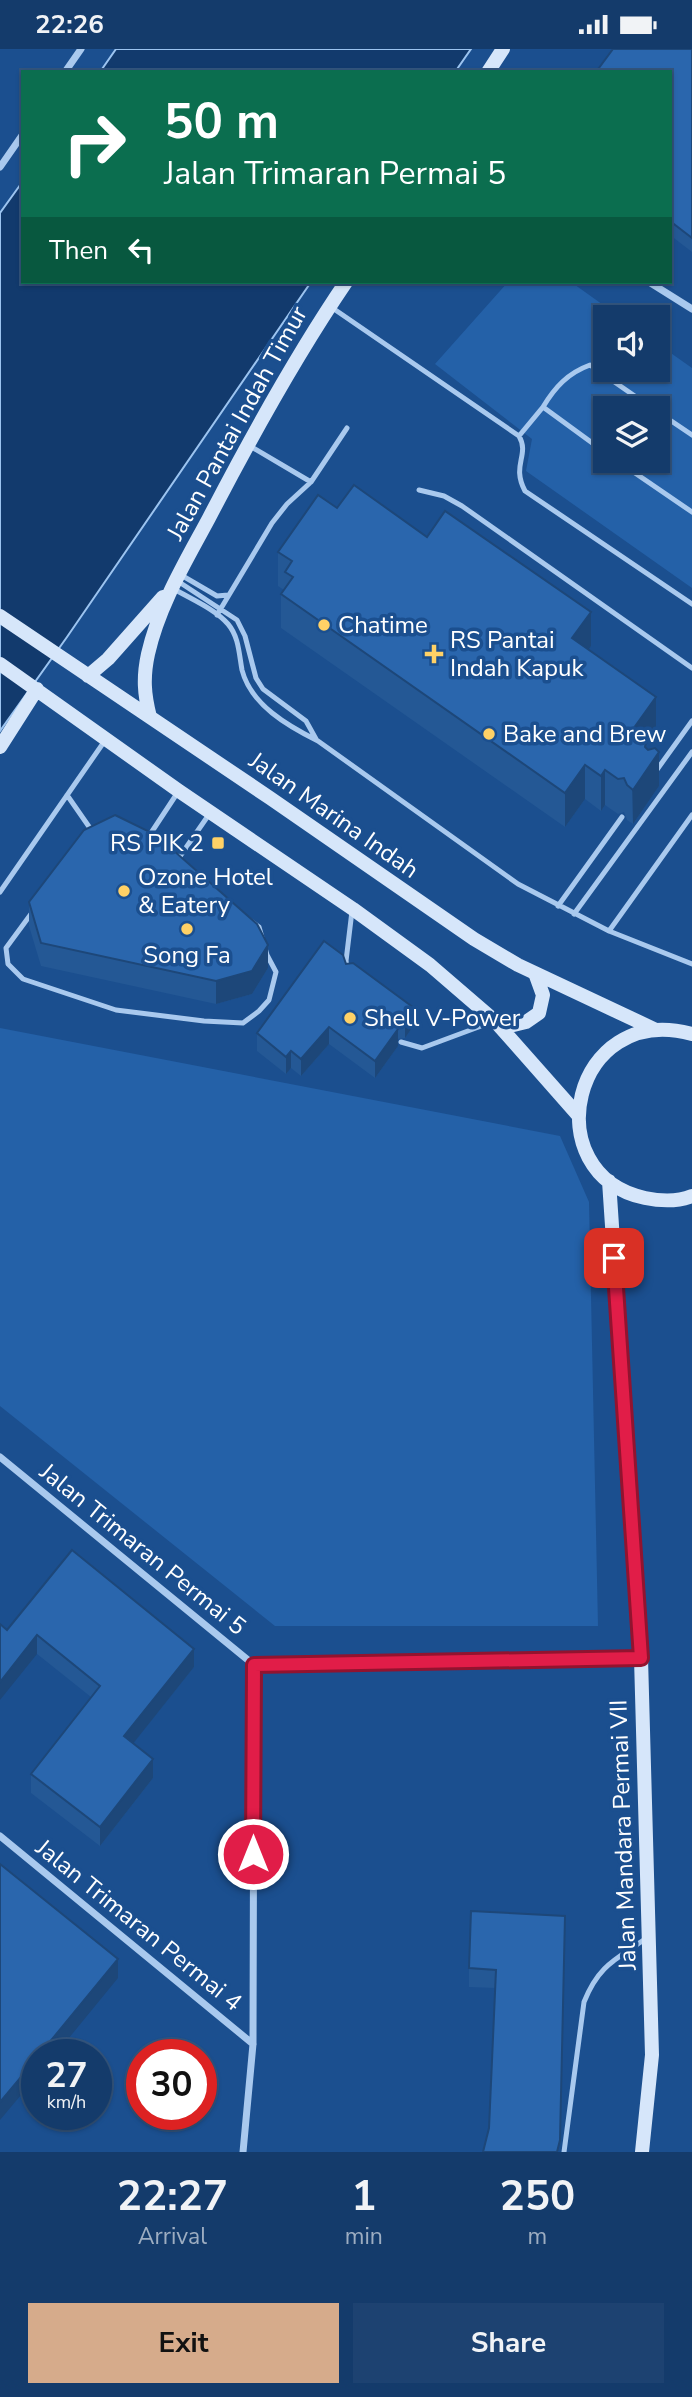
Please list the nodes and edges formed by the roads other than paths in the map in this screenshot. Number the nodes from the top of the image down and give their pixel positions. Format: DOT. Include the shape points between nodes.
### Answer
graph roads {
  1 [pos="81,49"];
  2 [pos="503,49"];
  3 [pos="66,70"];
  4 [pos="489,70"];
  5 [pos="21,137"];
  6 [pos="0,167"];
  7 [pos="345,284"];
  8 [pos="652,284"];
  9 [pos="329,306"];
  10 [pos="692,309"];
  11 [pos="635,396"];
  12 [pos="543,407"];
  13 [pos="670,420"];
  14 [pos="347,428"];
  15 [pos="519,436"];
  16 [pos="692,436"];
  17 [pos="593,444"];
  18 [pos="247,445"];
  19 [pos="636,473"];
  20 [pos="311,482"];
  21 [pos="419,490"];
  22 [pos="692,512"];
  23 [pos="176,580"];
  24 [pos="228,595"];
  25 [pos="692,604"];
  26 [pos="221,608"];
  27 [pos="0,615"];
  28 [pos="217,615"];
  29 [pos="0,664"];
  30 [pos="692,668"];
  31 [pos="89,676"];
  32 [pos="36,688"];
  33 [pos="150,717"];
  34 [pos="692,721"];
  35 [pos="106,739"];
  36 [pos="318,741"];
  37 [pos="0,747"];
  38 [pos="692,752"];
  39 [pos="650,779"];
  40 [pos="179,792"];
  41 [pos="67,795"];
  42 [pos="210,813"];
  43 [pos="692,815"];
  44 [pos="622,817"];
  45 [pos="92,831"];
  46 [pos="145,842"];
  47 [pos="175,864"];
  48 [pos="0,892"];
  49 [pos="558,906"];
  50 [pos="353,909"];
  51 [pos="574,914"];
  52 [pos="609,931"];
  53 [pos="692,964"];
  54 [pos="535,973"];
  55 [pos="349,977"];
  56 [pos="498,1024"];
  57 [pos="654,1029"];
  58 [pos="692,1034"];
  59 [pos="401,1042"];
  60 [pos="578,1115"];
  61 [pos="609,1181"];
  62 [pos="692,1196"];
  63 [pos="0,1457"];
  64 [pos="641,1658"];
  65 [pos="254,1665"];
  66 [pos="0,1836"];
  67 [pos="649,1937"];
  68 [pos="253,2044"];
  69 [pos="243,2152"];
  70 [pos="564,2152"];
  71 [pos="642,2152"];
  1 -- 3 [label="street"];
  2 -- 4 [label="main road"];
  5 -- 6 [label="street"];
  7 -- 9 [label="main road, Jalan Pantai Indah Timur"];
  8 -- 10 [label="street"];
  9 -- 15 [label="lane"];
  9 -- 18 [label="main road, Jalan Pantai Indah Timur"];
  11 -- 12 [label="lane" via="590,365 566,378"];
  12 -- 15 [label="lane"];
  12 -- 17 [label="lane"];
  13 -- 16 [label="lane"];
  14 -- 20 [label="lane"];
  15 -- 25 [label="lane" via="523,444 520,481 526,491"];
  18 -- 20 [label="lane"];
  18 -- 23 [label="main road, Jalan Pantai Indah Timur"];
  19 -- 22 [label="lane"];
  20 -- 24 [label="lane" via="272,523"];
  21 -- 30 [label="lane" via="461,506"];
  23 -- 24 [label="lane" via="217,596"];
  23 -- 26 [label="lane"];
  23 -- 28 [label="lane"];
  23 -- 31 [label="main road, Jalan Pantai Indah Timur"];
  23 -- 33 [label="main road, Jalan Pantai Indah Timur" via="154,631 145,672"];
  24 -- 26 [label="lane"];
  26 -- 28 [label="lane"];
  26 -- 36 [label="lane" via="242,628 263,689 306,721"];
  27 -- 31 [label="main road, Jalan Marina Indah"];
  28 -- 36 [label="lane" via="236,635 253,694 295,729"];
  29 -- 32 [label="main road"];
  31 -- 33 [label="main road, Jalan Marina Indah"];
  32 -- 35 [label="main road"];
  32 -- 37 [label="main road"];
  33 -- 54 [label="main road, Jalan Marina Indah" via="474,939"];
  34 -- 39 [label="lane"];
  35 -- 40 [label="main road"];
  35 -- 41 [label="lane"];
  36 -- 49 [label="lane" via="518,884"];
  38 -- 51 [label="lane"];
  40 -- 42 [label="main road"];
  40 -- 46 [label="lane"];
  41 -- 45 [label="lane"];
  41 -- 48 [label="lane"];
  42 -- 47 [label="lane"];
  42 -- 50 [label="main road"];
  43 -- 52 [label="lane"];
  44 -- 49 [label="lane"];
  45 -- 46 [label="lane" via="113,826"];
  45 -- 47 [label="lane" via="6,948 8,964 23,979 116,1010 243,1023 269,1000 276,972 258,927"];
  46 -- 47 [label="lane"];
  49 -- 51 [label="lane"];
  50 -- 55 [label="lane" via="346,961"];
  50 -- 56 [label="main road" via="430,965"];
  51 -- 52 [label="lane"];
  52 -- 53 [label="lane"];
  54 -- 56 [label="main road" via="543,995 539,1013 526,1022"];
  54 -- 57 [label="main road, Jalan Marina Indah"];
  56 -- 59 [label="lane" via="422,1048"];
  56 -- 60 [label="main road"];
  57 -- 58 [label="main road"];
  57 -- 60 [label="main road" via="624,1038 599,1057 583,1084"];
  60 -- 61 [label="main road" via="581,1140 592,1163"];
  61 -- 62 [label="main road" via="634,1195 660,1201"];
  61 -- 64 [label="main road, Jalan Mandara Permai VII"];
  63 -- 65 [label="street, Jalan Trimaran Permai 5"];
  64 -- 65 [label="street, Jalan Trimaran Permai 5"];
  64 -- 67 [label="main road, Jalan Mandara Permai VII"];
  65 -- 68 [label="street"];
  66 -- 68 [label="street, Jalan Trimaran Permai 4"];
  67 -- 70 [label="lane" via="598,1973 587,1992"];
  67 -- 71 [label="main road, Jalan Mandara Permai VII" via="652,2055"];
  68 -- 69 [label="street"];
}
